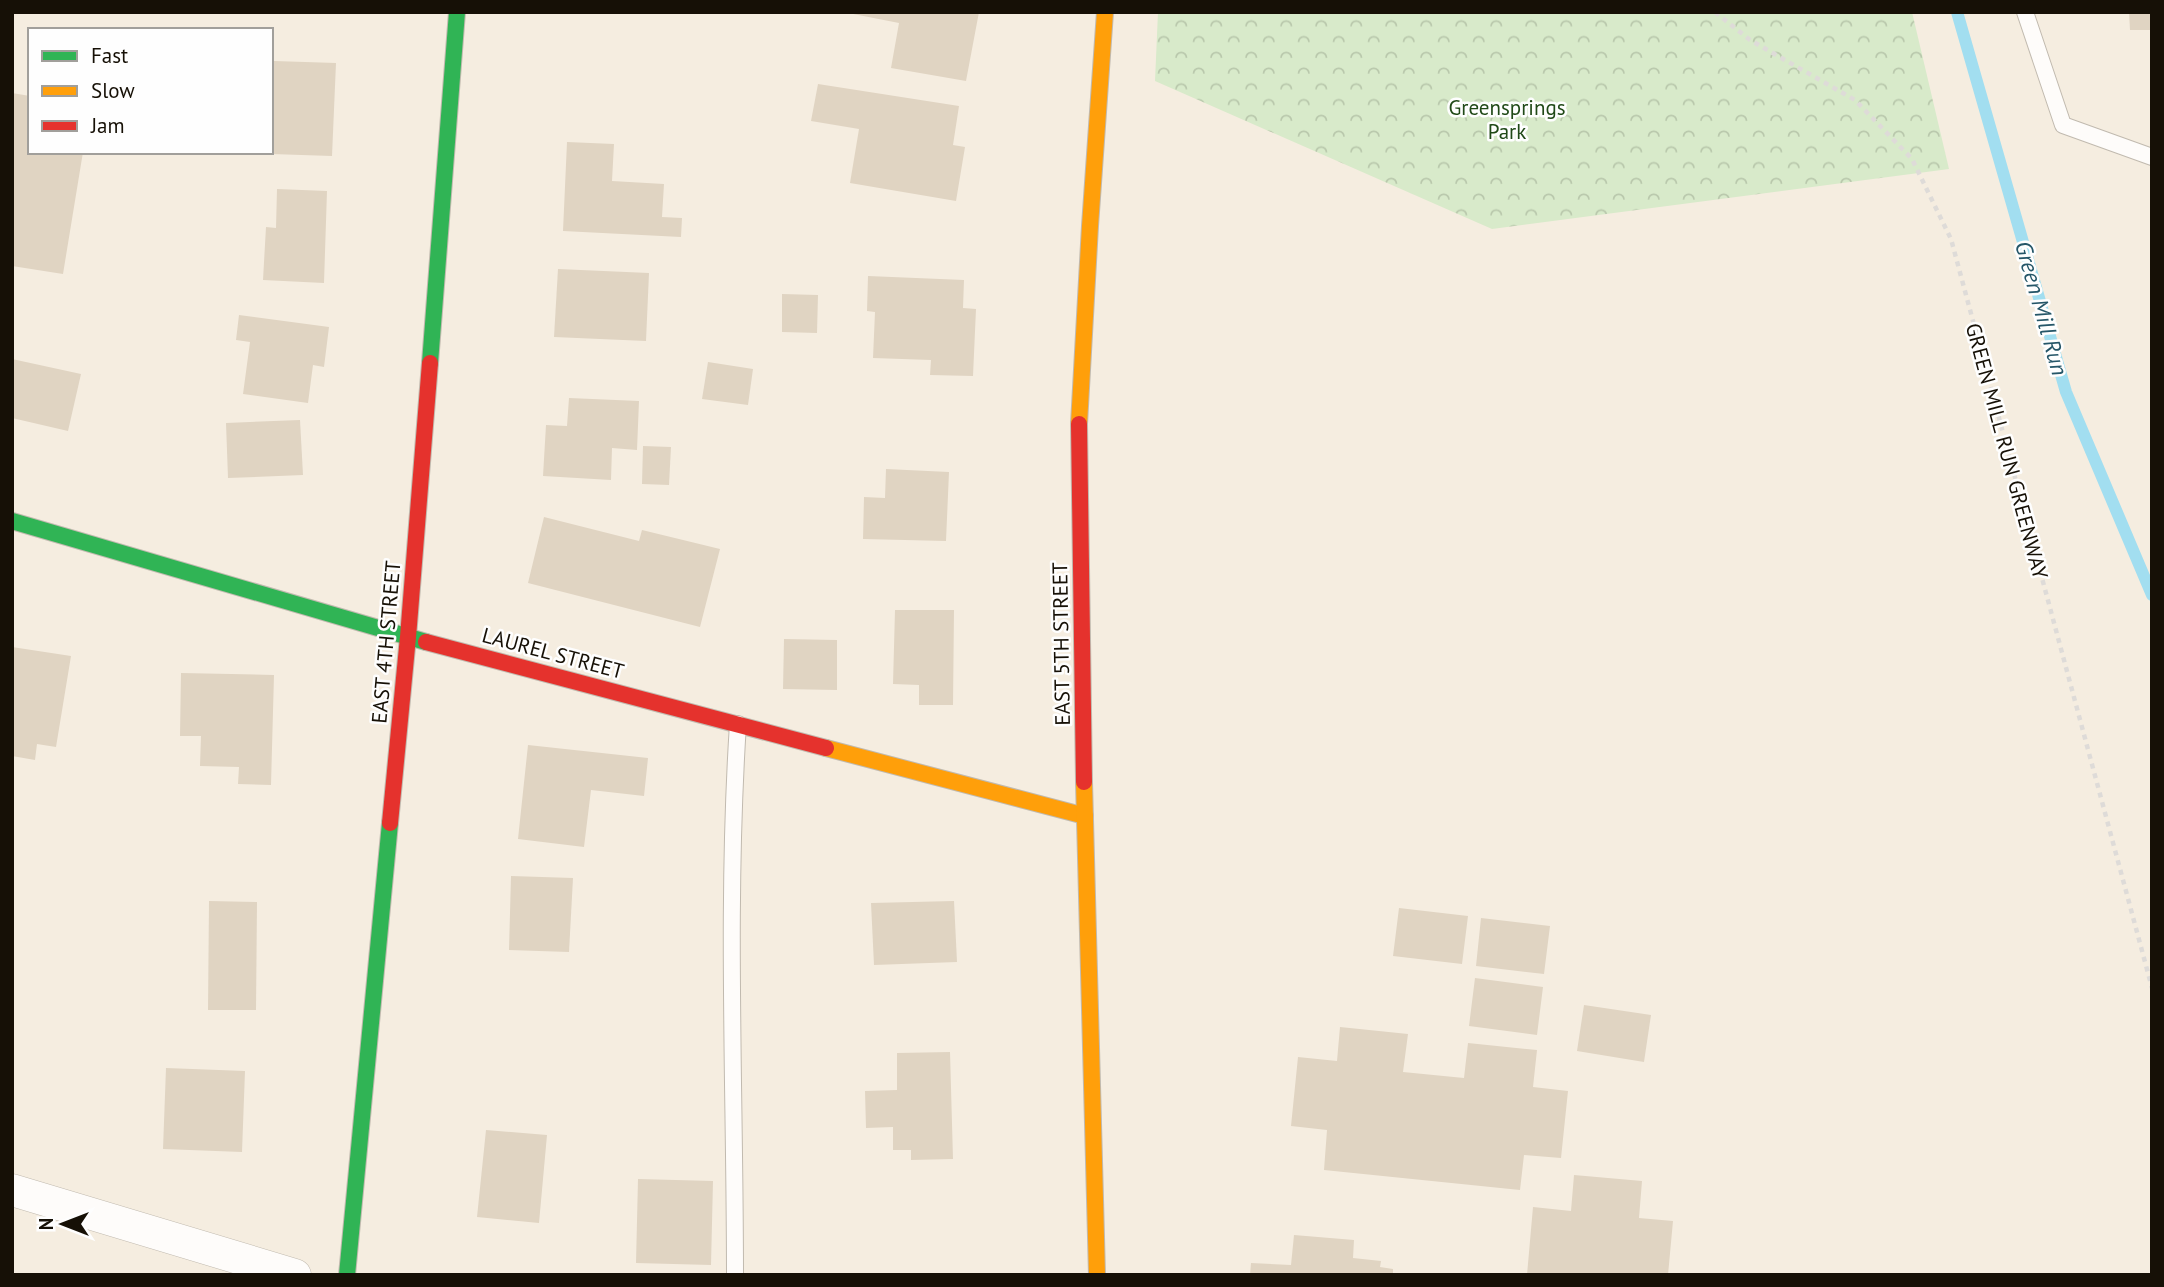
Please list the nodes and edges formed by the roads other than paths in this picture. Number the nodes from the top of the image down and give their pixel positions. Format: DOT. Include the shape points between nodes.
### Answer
graph roads {
  1 [pos="457,12"];
  2 [pos="1105,12"];
  3 [pos="2025,12"];
  4 [pos="2152,157"];
  5 [pos="12,521"];
  6 [pos="408,637"];
  7 [pos="738,724"];
  8 [pos="1085,816"];
  9 [pos="12,1190"];
  10 [pos="295,1275"];
  11 [pos="347,1275"];
  12 [pos="735,1275"];
  13 [pos="1097,1275"];
  1 -- 6 [label="street, EAST 4TH STREET"];
  2 -- 8 [label="street, EAST 5TH STREET" via="1078,446"];
  3 -- 4 [label="lane" via="2063,125"];
  5 -- 6 [label="street, LAUREL STREET"];
  6 -- 7 [label="street, LAUREL STREET"];
  6 -- 11 [label="street, EAST 4TH STREET"];
  7 -- 8 [label="street, LAUREL STREET"];
  7 -- 12 [label="lane" via="732,944"];
  8 -- 13 [label="street, EAST 5TH STREET"];
  9 -- 10 [label="street"];
}
